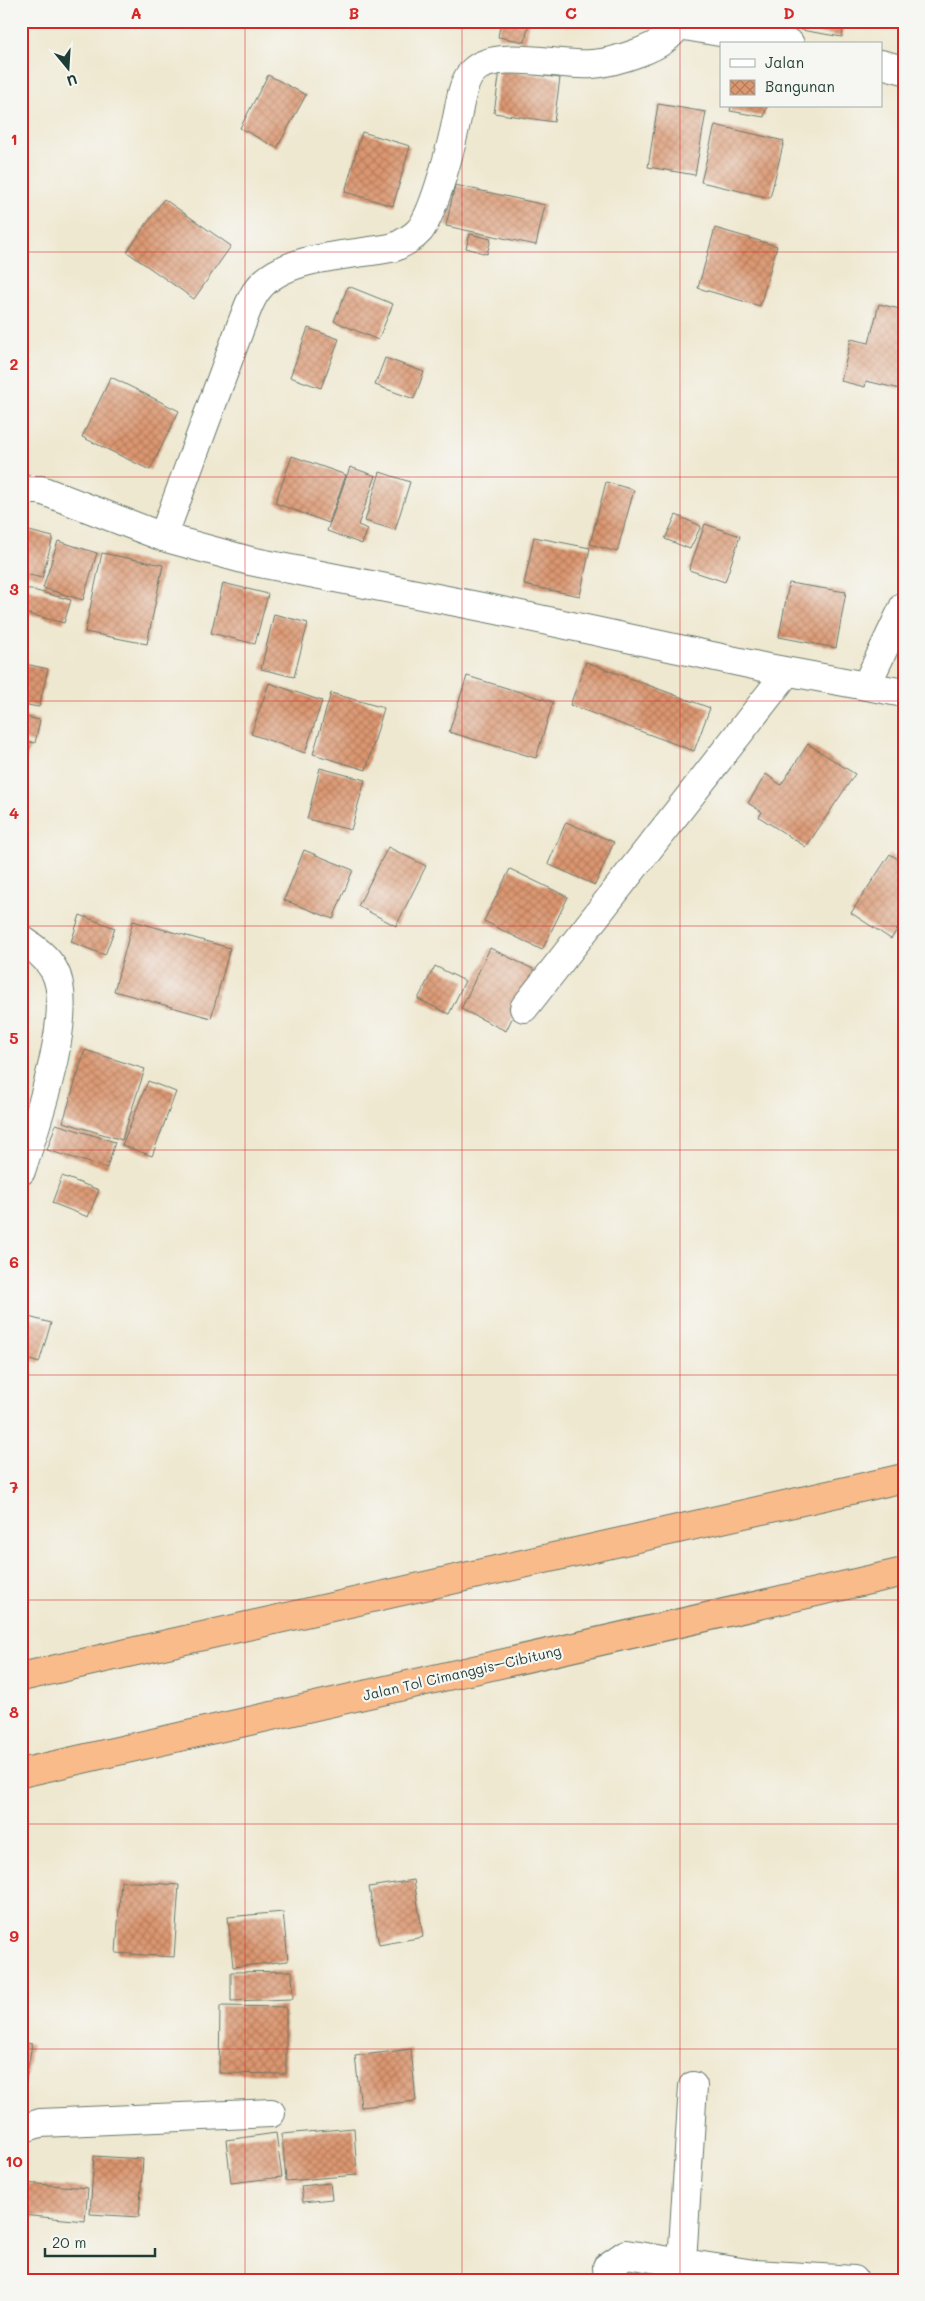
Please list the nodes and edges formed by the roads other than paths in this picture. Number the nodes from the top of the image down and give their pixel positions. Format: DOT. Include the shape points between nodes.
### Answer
graph roads {
  1 [pos="680,23"];
  2 [pos="780,42"];
  3 [pos="882,64"];
  4 [pos="904,70"];
  5 [pos="21,490"];
  6 [pos="163,537"];
  7 [pos="904,606"];
  8 [pos="787,672"];
  9 [pos="866,686"];
  10 [pos="904,693"];
  11 [pos="21,939"];
  12 [pos="524,1008"];
  13 [pos="21,1171"];
  14 [pos="904,1478"];
  15 [pos="904,1572"];
  16 [pos="21,1677"];
  17 [pos="21,1773"];
  18 [pos="693,2086"];
  19 [pos="271,2113"];
  20 [pos="21,2129"];
  21 [pos="682,2263"];
  22 [pos="754,2277"];
  23 [pos="608,2280"];
  24 [pos="854,2280"];
  1 -- 2 [label="street"];
  1 -- 6 [label="street" via="674,34 659,45 619,60 570,65 516,59 491,62 473,71 464,86 452,143 421,228 410,239 386,249 292,265 257,289 242,320"];
  3 -- 4 [label="street"];
  5 -- 6 [label="street" via="41,490"];
  6 -- 8 [label="street" via="250,561"];
  7 -- 9 [label="street"];
  8 -- 9 [label="street"];
  8 -- 12 [label="street"];
  9 -- 10 [label="street"];
  11 -- 13 [label="street" via="44,956 55,972 60,993 44,1098"];
  14 -- 16 [label="highway"];
  15 -- 17 [label="highway, Jalan Tol Cimanggis–Cibitung"];
  18 -- 21 [label="street"];
  19 -- 20 [label="street" via="40,2123"];
  21 -- 22 [label="street"];
  21 -- 23 [label="street" via="626,2254 606,2267"];
  22 -- 24 [label="street"];
}
